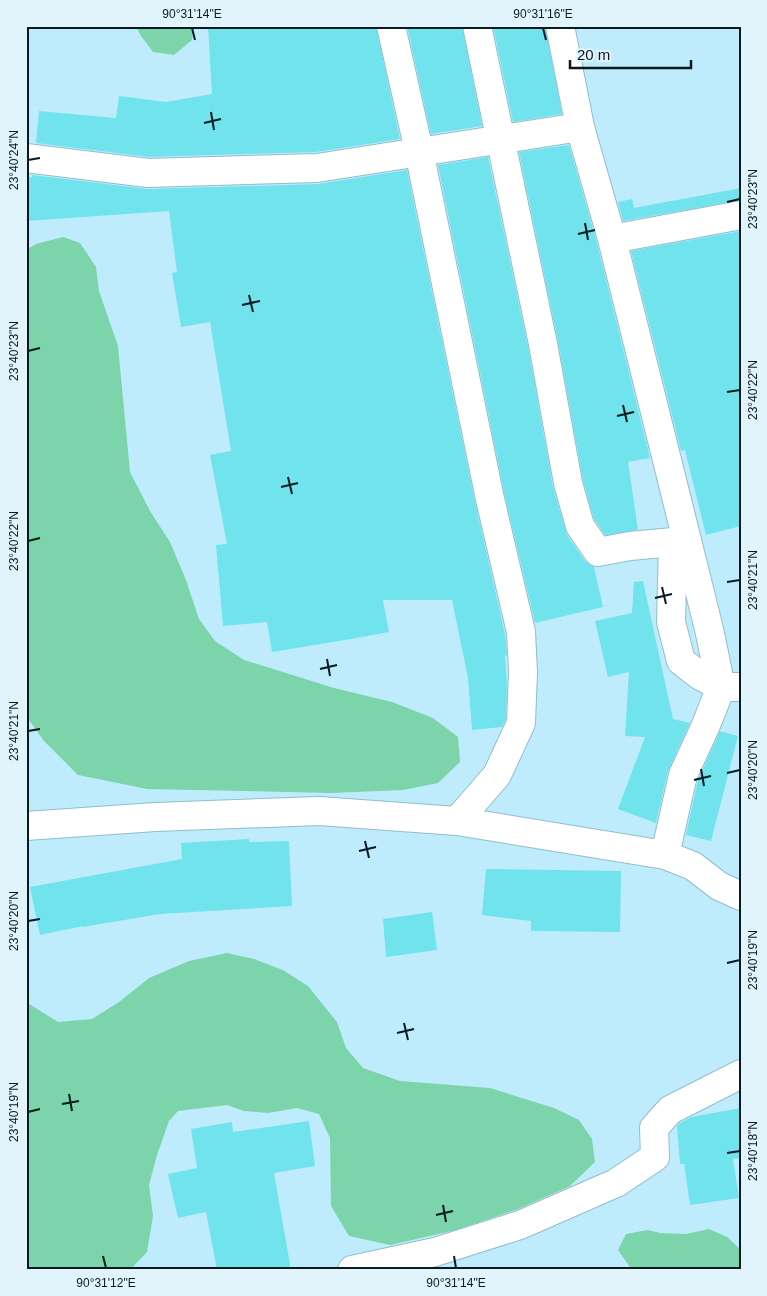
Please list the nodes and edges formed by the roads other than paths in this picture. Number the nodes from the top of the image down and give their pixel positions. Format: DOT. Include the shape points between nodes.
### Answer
graph roads {
  1 [pos="390,26"];
  2 [pos="477,26"];
  3 [pos="560,26"];
  4 [pos="580,127"];
  5 [pos="502,139"];
  6 [pos="419,151"];
  7 [pos="26,158"];
  8 [pos="741,215"];
  9 [pos="612,239"];
  10 [pos="731,686"];
  11 [pos="457,821"];
  12 [pos="26,826"];
  13 [pos="665,854"];
  14 [pos="741,896"];
  15 [pos="741,1074"];
  16 [pos="352,1270"];
  1 -- 6 [label="street"];
  2 -- 5 [label="street"];
  3 -- 4 [label="street"];
  4 -- 5 [label="street"];
  4 -- 9 [label="street"];
  5 -- 6 [label="street"];
  5 -- 10 [label="street" via="568,483 580,526 598,552 673,542 671,622 681,661 699,675"];
  6 -- 7 [label="street" via="316,168 148,173"];
  6 -- 11 [label="street" via="490,499 521,632 521,724 497,775"];
  8 -- 9 [label="street"];
  9 -- 10 [label="street" via="709,629"];
  10 -- 13 [label="street" via="706,725 683,775"];
  11 -- 12 [label="street" via="319,811"];
  11 -- 13 [label="street"];
  13 -- 14 [label="street" via="693,866 718,886"];
  15 -- 16 [label="street" via="670,1110 654,1128 655,1157 616,1183 520,1225 435,1252"];
}
